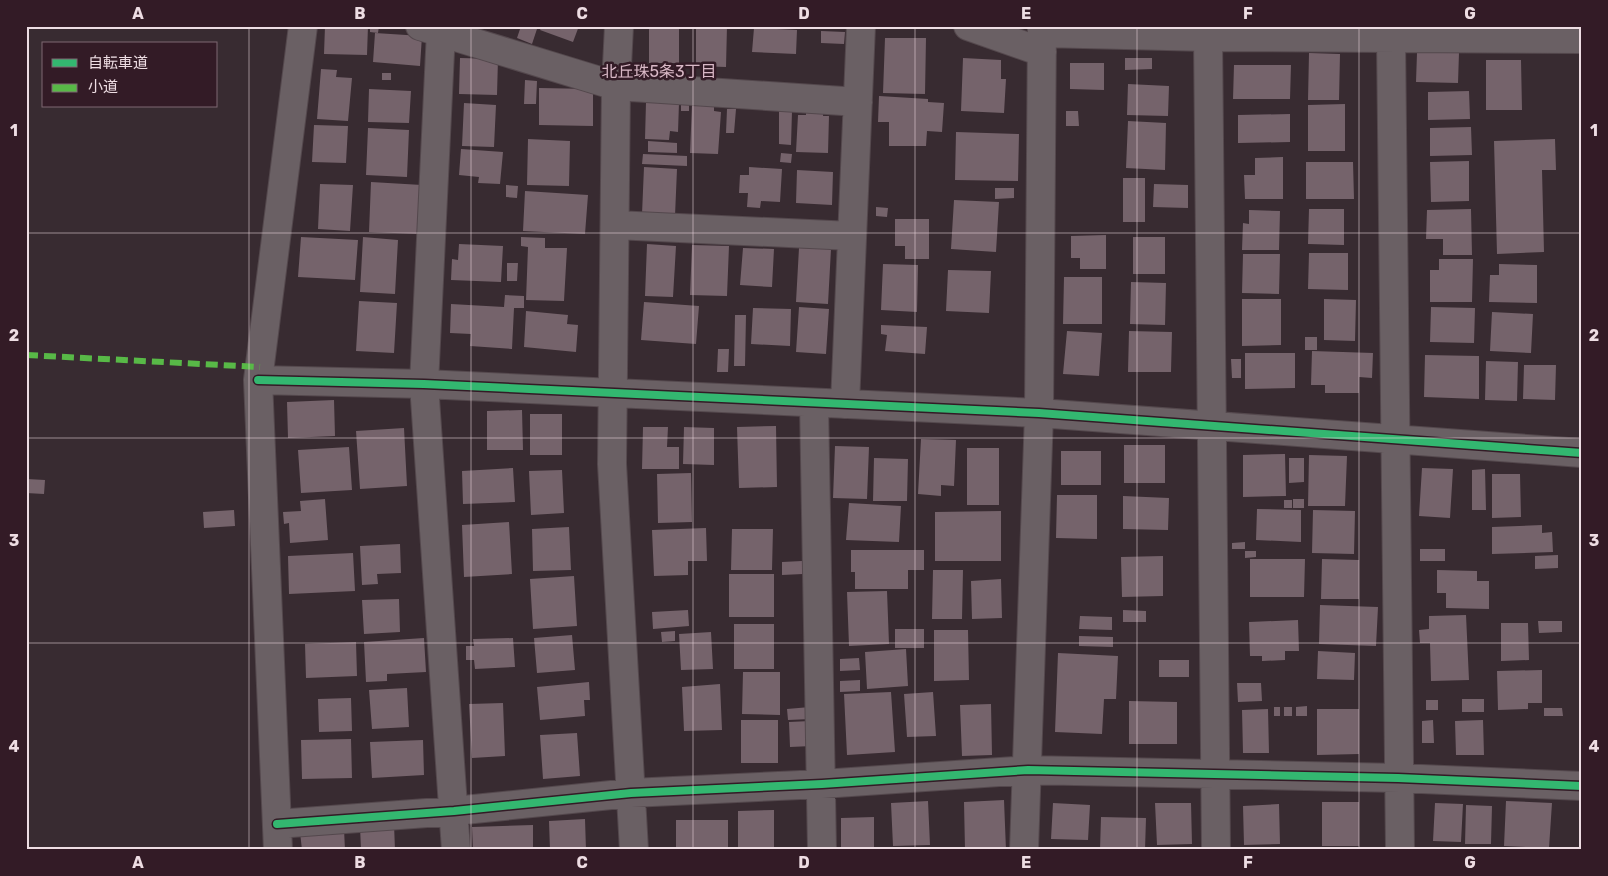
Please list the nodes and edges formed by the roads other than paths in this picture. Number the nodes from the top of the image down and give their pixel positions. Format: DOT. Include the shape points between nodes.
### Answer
graph roads {
  1 [pos="303,26"];
  2 [pos="619,26"];
  3 [pos="861,26"];
  4 [pos="968,26"];
  5 [pos="431,29"];
  6 [pos="1042,37"];
  7 [pos="1208,37"];
  8 [pos="1391,38"];
  9 [pos="1582,39"];
  10 [pos="616,86"];
  11 [pos="858,102"];
  12 [pos="615,225"];
  13 [pos="852,236"];
  14 [pos="258,380"];
  15 [pos="424,384"];
  16 [pos="612,394"];
  17 [pos="814,403"];
  18 [pos="844,404"];
  19 [pos="1039,412"];
  20 [pos="1211,424"];
  21 [pos="1394,439"];
  22 [pos="1582,453"];
  23 [pos="1028,770"];
  24 [pos="1214,774"];
  25 [pos="1398,778"];
  26 [pos="822,784"];
  27 [pos="1582,786"];
  28 [pos="631,793"];
  29 [pos="454,811"];
  30 [pos="278,837"];
  31 [pos="456,850"];
  32 [pos="634,850"];
  33 [pos="822,850"];
  34 [pos="1024,850"];
  35 [pos="1216,850"];
  36 [pos="1400,850"];
  1 -- 14 [label="street"];
  2 -- 10 [label="street"];
  3 -- 11 [label="street"];
  4 -- 6 [label="street"];
  5 -- 10 [label="street"];
  5 -- 15 [label="street"];
  6 -- 7 [label="street"];
  6 -- 19 [label="street"];
  7 -- 8 [label="street"];
  7 -- 20 [label="street"];
  8 -- 9 [label="street"];
  8 -- 21 [label="street"];
  10 -- 11 [label="street"];
  10 -- 12 [label="street"];
  11 -- 13 [label="street"];
  12 -- 13 [label="street"];
  12 -- 16 [label="street"];
  13 -- 18 [label="street"];
  14 -- 15 [label="street"];
  14 -- 30 [label="street"];
  15 -- 16 [label="street"];
  15 -- 29 [label="street"];
  16 -- 17 [label="street"];
  16 -- 28 [label="street" via="612,464"];
  17 -- 18 [label="street"];
  17 -- 26 [label="street"];
  18 -- 19 [label="street"];
  19 -- 20 [label="street"];
  19 -- 23 [label="street"];
  20 -- 21 [label="street"];
  20 -- 24 [label="street"];
  21 -- 22 [label="street"];
  21 -- 25 [label="street"];
  23 -- 24 [label="street"];
  23 -- 26 [label="street"];
  23 -- 34 [label="street"];
  24 -- 25 [label="street"];
  24 -- 35 [label="street"];
  25 -- 27 [label="street"];
  25 -- 36 [label="street"];
  26 -- 28 [label="street"];
  26 -- 33 [label="street"];
  28 -- 29 [label="street"];
  28 -- 32 [label="street"];
  29 -- 30 [label="street"];
  29 -- 31 [label="street"];
}
